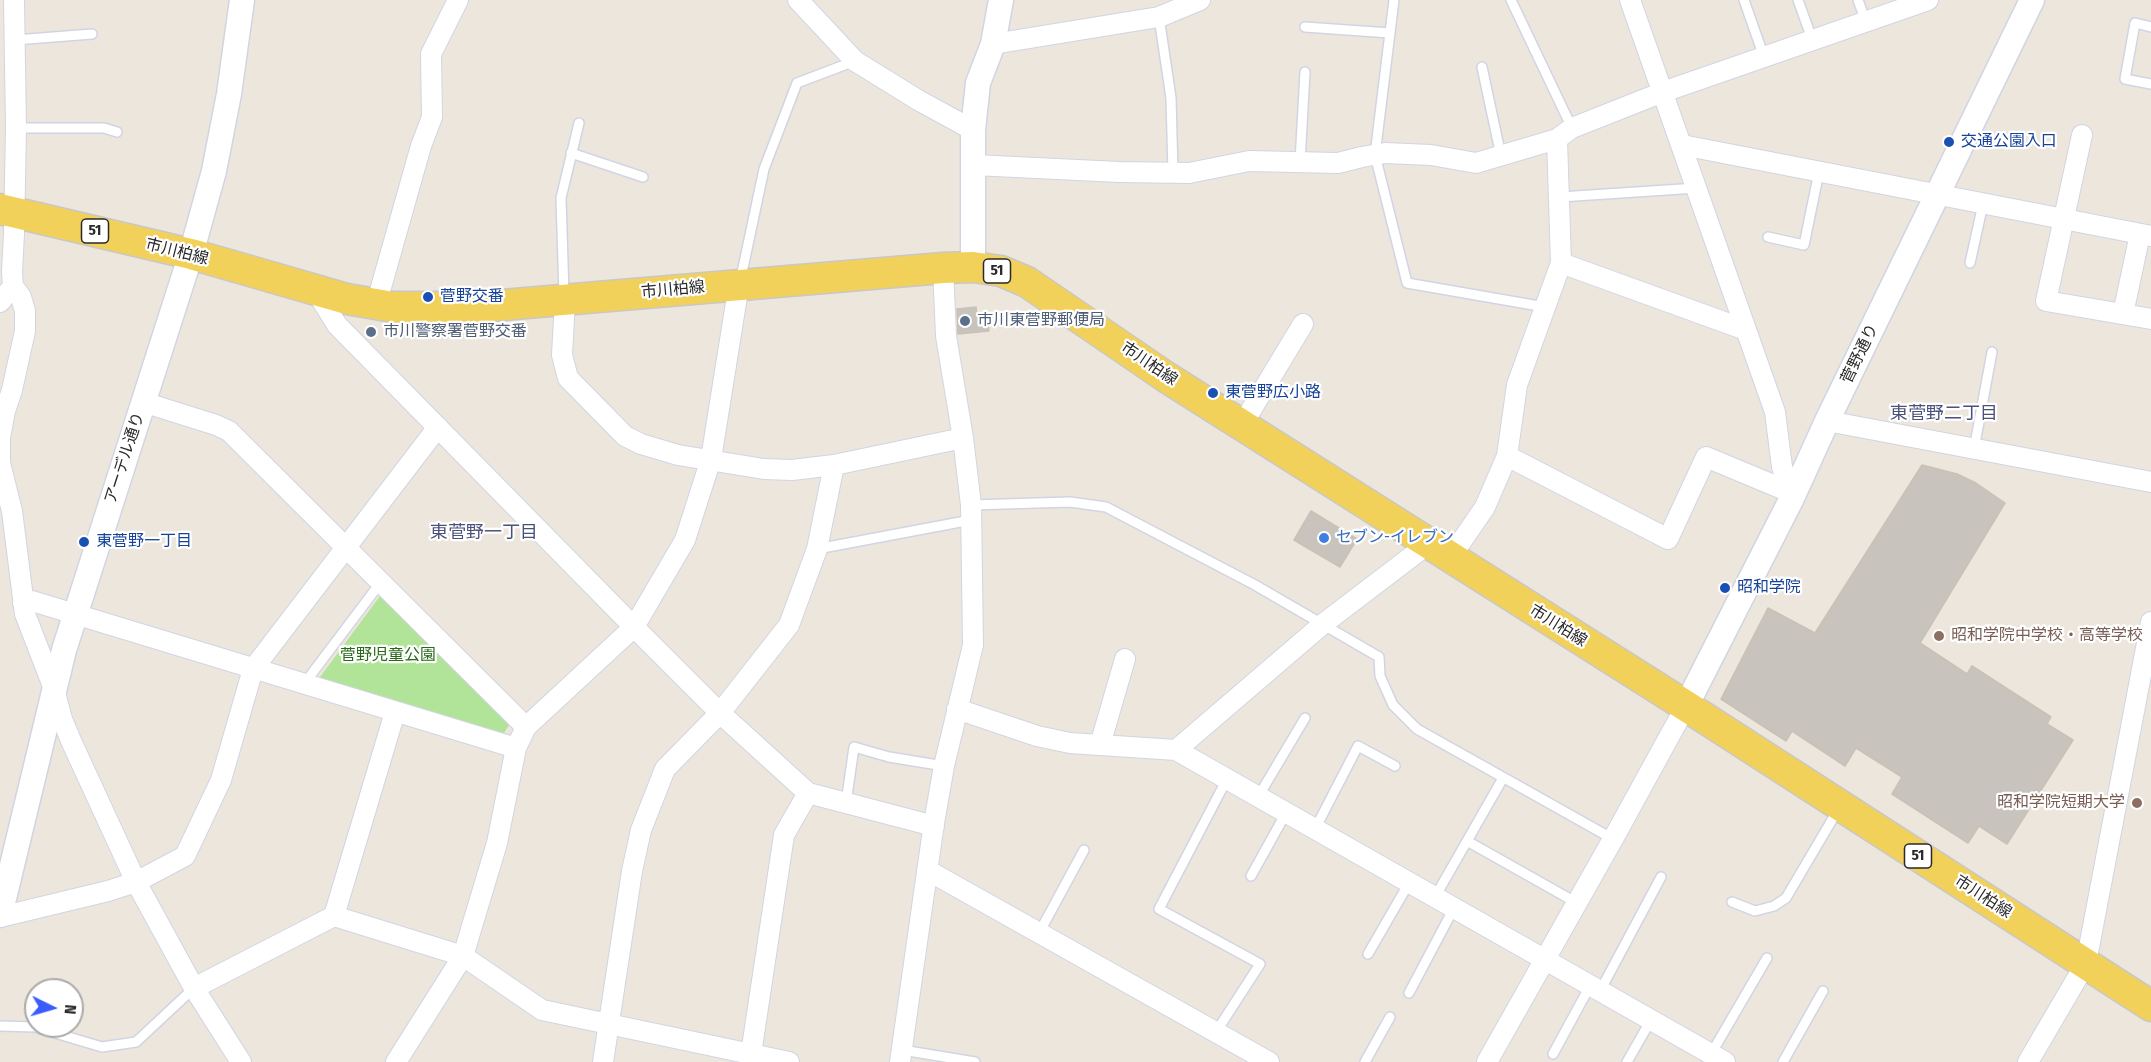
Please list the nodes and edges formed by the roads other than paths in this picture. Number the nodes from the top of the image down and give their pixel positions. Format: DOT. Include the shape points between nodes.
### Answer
graph roads {
  1 [pos="14,0"];
  2 [pos="242,0"];
  3 [pos="458,0"];
  4 [pos="798,0"];
  5 [pos="1001,0"];
  6 [pos="1200,0"];
  7 [pos="1394,0"];
  8 [pos="1511,0"];
  9 [pos="1630,0"];
  10 [pos="1744,0"];
  11 [pos="1798,0"];
  12 [pos="1858,0"];
  13 [pos="1928,0"];
  14 [pos="2032,0"];
  15 [pos="1159,18"];
  16 [pos="1866,22"];
  17 [pos="1305,27"];
  18 [pos="2151,27"];
  19 [pos="1390,33"];
  20 [pos="92,34"];
  21 [pos="1812,39"];
  22 [pos="993,44"];
  23 [pos="12,46"];
  24 [pos="1764,57"];
  25 [pos="855,61"];
  26 [pos="1482,67"];
  27 [pos="1305,72"];
  28 [pos="2151,84"];
  29 [pos="1663,92"];
  30 [pos="579,123"];
  31 [pos="16,128"];
  32 [pos="974,130"];
  33 [pos="117,132"];
  34 [pos="1565,134"];
  35 [pos="2082,135"];
  36 [pos="1682,146"];
  37 [pos="571,153"];
  38 [pos="1375,154"];
  39 [pos="1501,156"];
  40 [pos="1300,162"];
  41 [pos="974,165"];
  42 [pos="1819,172"];
  43 [pos="1173,173"];
  44 [pos="643,177"];
  45 [pos="1697,188"];
  46 [pos="1938,195"];
  47 [pos="1560,197"];
  48 [pos="1983,204"];
  49 [pos="7,211"];
  50 [pos="2063,219"];
  51 [pos="2146,235"];
  52 [pos="1768,237"];
  53 [pos="191,254"];
  54 [pos="1970,262"];
  55 [pos="1561,263"];
  56 [pos="973,267"];
  57 [pos="943,268"];
  58 [pos="739,284"];
  59 [pos="13,286"];
  60 [pos="316,291"];
  61 [pos="565,300"];
  62 [pos="0,303"];
  63 [pos="369,303"];
  64 [pos="1545,307"];
  65 [pos="2123,314"];
  66 [pos="2151,319"];
  67 [pos="1304,324"];
  68 [pos="1746,330"];
  69 [pos="348,336"];
  70 [pos="1992,352"];
  71 [pos="143,402"];
  72 [pos="1827,421"];
  73 [pos="1242,425"];
  74 [pos="438,427"];
  75 [pos="963,438"];
  76 [pos="1974,449"];
  77 [pos="1507,456"];
  78 [pos="711,459"];
  79 [pos="834,465"];
  80 [pos="2151,482"];
  81 [pos="1791,495"];
  82 [pos="971,512"];
  83 [pos="346,547"];
  84 [pos="817,549"];
  85 [pos="1439,551"];
  86 [pos="381,582"];
  87 [pos="23,603"];
  88 [pos="74,615"];
  89 [pos="2151,622"];
  90 [pos="1323,624"];
  91 [pos="634,627"];
  92 [pos="1125,659"];
  93 [pos="253,669"];
  94 [pos="304,684"];
  95 [pos="54,689"];
  96 [pos="1686,706"];
  97 [pos="957,709"];
  98 [pos="395,712"];
  99 [pos="720,712"];
  100 [pos="1305,718"];
  101 [pos="526,727"];
  102 [pos="1100,745"];
  103 [pos="516,748"];
  104 [pos="1176,750"];
  105 [pos="944,766"];
  106 [pos="1395,766"];
  107 [pos="1503,778"];
  108 [pos="1227,779"];
  109 [pos="808,793"];
  110 [pos="1258,797"];
  111 [pos="846,803"];
  112 [pos="1840,806"];
  113 [pos="1286,813"];
  114 [pos="934,825"];
  115 [pos="1315,829"];
  116 [pos="1613,839"];
  117 [pos="1467,841"];
  118 [pos="1084,850"];
  119 [pos="927,870"];
  120 [pos="1251,876"];
  121 [pos="1661,877"];
  122 [pos="136,882"];
  123 [pos="1409,882"];
  124 [pos="1435,897"];
  125 [pos="1732,902"];
  126 [pos="1577,903"];
  127 [pos="1454,908"];
  128 [pos="0,916"];
  129 [pos="334,916"];
  130 [pos="1039,933"];
  131 [pos="1368,954"];
  132 [pos="464,956"];
  133 [pos="1767,958"];
  134 [pos="1545,960"];
  135 [pos="2086,963"];
  136 [pos="194,988"];
  137 [pos="1595,988"];
  138 [pos="1823,991"];
  139 [pos="1409,993"];
  140 [pos="2151,1006"];
  141 [pos="1390,1017"];
  142 [pos="1651,1020"];
  143 [pos="610,1024"];
  144 [pos="0,1026"];
  145 [pos="1216,1032"];
  146 [pos="751,1054"];
  147 [pos="1553,1054"];
  148 [pos="901,1056"];
  149 [pos="1718,1058"];
  150 [pos="241,1062"];
  151 [pos="396,1062"];
  152 [pos="603,1062"];
  153 [pos="789,1062"];
  154 [pos="975,1062"];
  155 [pos="1269,1062"];
  156 [pos="1365,1062"];
  157 [pos="1487,1062"];
  158 [pos="1626,1062"];
  159 [pos="1783,1062"];
  160 [pos="2028,1062"];
  1 -- 23 [label="street"];
  2 -- 53 [label="street, アーデル通り" via="222,138"];
  3 -- 63 [label="street" via="431,54 432,117"];
  4 -- 25 [label="street"];
  5 -- 22 [label="street"];
  6 -- 15 [label="street"];
  7 -- 19 [label="lane"];
  8 -- 34 [label="lane"];
  9 -- 29 [label="street"];
  10 -- 24 [label="lane"];
  11 -- 21 [label="lane"];
  12 -- 16 [label="lane"];
  13 -- 16 [label="street"];
  14 -- 46 [label="street, 菅野通り"];
  15 -- 22 [label="street"];
  15 -- 43 [label="lane" via="1172,98"];
  16 -- 21 [label="street"];
  17 -- 19 [label="lane"];
  18 -- 28 [label="lane" via="2135,24 2125,79"];
  19 -- 38 [label="lane"];
  20 -- 23 [label="lane"];
  21 -- 24 [label="street"];
  22 -- 32 [label="street" via="978,83"];
  23 -- 31 [label="street"];
  24 -- 29 [label="street"];
  25 -- 32 [label="street"];
  25 -- 58 [label="lane" via="796,83 764,169"];
  26 -- 39 [label="lane"];
  27 -- 40 [label="lane"];
  29 -- 34 [label="street"];
  29 -- 36 [label="street"];
  30 -- 37 [label="lane"];
  31 -- 33 [label="lane" via="104,128"];
  31 -- 49 [label="street"];
  32 -- 41 [label="street"];
  34 -- 39 [label="street"];
  34 -- 47 [label="street"];
  35 -- 50 [label="street"];
  36 -- 42 [label="street"];
  36 -- 45 [label="street"];
  37 -- 44 [label="lane"];
  37 -- 61 [label="lane" via="561,198"];
  38 -- 39 [label="street" via="1431,155 1476,163"];
  38 -- 40 [label="street" via="1338,163"];
  38 -- 64 [label="lane" via="1407,283"];
  40 -- 43 [label="street" via="1249,161"];
  41 -- 43 [label="street"];
  41 -- 56 [label="street"];
  42 -- 46 [label="street"];
  42 -- 52 [label="lane" via="1804,245"];
  45 -- 47 [label="lane"];
  45 -- 68 [label="street"];
  46 -- 48 [label="street"];
  46 -- 72 [label="street, 菅野通り"];
  47 -- 55 [label="street"];
  48 -- 50 [label="street"];
  48 -- 54 [label="lane"];
  49 -- 53 [label="main road, 市川柏線 / 51"];
  49 -- 59 [label="street"];
  50 -- 51 [label="street"];
  50 -- 65 [label="street" via="2046,301"];
  51 -- 65 [label="street"];
  53 -- 60 [label="main road, 市川柏線 / 51"];
  53 -- 71 [label="street, アーデル通り"];
  55 -- 64 [label="street"];
  55 -- 68 [label="street"];
  56 -- 57 [label="main road, 市川柏線 / 51"];
  56 -- 73 [label="main road, 市川柏線 / 51" via="1001,271 1027,282"];
  57 -- 58 [label="main road, 市川柏線 / 51"];
  57 -- 75 [label="street" via="946,336"];
  58 -- 61 [label="main road, 市川柏線 / 51"];
  58 -- 78 [label="street"];
  59 -- 62 [label="street"];
  59 -- 87 [label="street" via="25,311 25,331 0,437 0,463 12,511"];
  60 -- 63 [label="main road, 市川柏線 / 51"];
  60 -- 69 [label="street"];
  61 -- 63 [label="main road, 市川柏線 / 51" via="479,307 393,307"];
  61 -- 78 [label="street" via="562,355 568,378 625,435 678,455"];
  63 -- 69 [label="street"];
  64 -- 77 [label="street" via="1517,385"];
  65 -- 66 [label="street"];
  67 -- 73 [label="street"];
  68 -- 81 [label="street" via="1775,412 1782,468"];
  69 -- 74 [label="street"];
  70 -- 76 [label="lane"];
  71 -- 83 [label="street" via="229,431"];
  71 -- 88 [label="street, アーデル通り"];
  72 -- 76 [label="street"];
  72 -- 81 [label="street, 菅野通り"];
  73 -- 85 [label="main road, 市川柏線 / 51"];
  74 -- 83 [label="street"];
  74 -- 91 [label="street"];
  75 -- 79 [label="street"];
  75 -- 82 [label="street"];
  76 -- 80 [label="street"];
  77 -- 81 [label="street" via="1668,539 1706,457"];
  77 -- 85 [label="street" via="1485,507"];
  78 -- 79 [label="street" via="764,469"];
  78 -- 91 [label="street" via="685,540"];
  79 -- 84 [label="street"];
  81 -- 96 [label="street, 菅野通り"];
  82 -- 84 [label="lane"];
  82 -- 90 [label="lane" via="1070,502 1106,507"];
  82 -- 97 [label="street" via="972,645"];
  83 -- 86 [label="street"];
  83 -- 93 [label="street"];
  84 -- 99 [label="street" via="789,625"];
  85 -- 90 [label="street"];
  85 -- 96 [label="main road, 市川柏線 / 51"];
  86 -- 94 [label="lane"];
  86 -- 101 [label="street"];
  87 -- 88 [label="street" via="32,601"];
  87 -- 95 [label="street"];
  88 -- 93 [label="street"];
  88 -- 95 [label="street, アーデル通り"];
  89 -- 135 [label="street"];
  90 -- 104 [label="street"];
  90 -- 107 [label="lane" via="1379,657 1380,676 1393,705 1417,729"];
  91 -- 99 [label="street"];
  91 -- 101 [label="street"];
  92 -- 102 [label="street"];
  93 -- 94 [label="street"];
  93 -- 122 [label="street" via="221,780 185,856"];
  94 -- 98 [label="street"];
  95 -- 122 [label="street" via="68,735"];
  95 -- 128 [label="street, アーデル通り"];
  96 -- 112 [label="main road, 市川柏線 / 51"];
  96 -- 116 [label="street"];
  97 -- 102 [label="street" via="1037,736"];
  97 -- 105 [label="street"];
  98 -- 103 [label="street"];
  98 -- 129 [label="street"];
  99 -- 109 [label="street"];
  99 -- 143 [label="street" via="665,769 641,830"];
  100 -- 110 [label="lane"];
  101 -- 103 [label="street"];
  102 -- 104 [label="street"];
  103 -- 132 [label="street" via="497,843"];
  104 -- 108 [label="street"];
  105 -- 111 [label="lane" via="854,747"];
  105 -- 114 [label="street"];
  106 -- 115 [label="lane" via="1358,746"];
  107 -- 116 [label="lane"];
  107 -- 117 [label="lane"];
  108 -- 110 [label="street"];
  108 -- 145 [label="lane" via="1158,909 1260,964"];
  109 -- 111 [label="street"];
  109 -- 146 [label="street" via="784,835"];
  110 -- 113 [label="street"];
  111 -- 114 [label="street"];
  112 -- 125 [label="lane" via="1786,898 1755,911"];
  112 -- 135 [label="main road, 市川柏線 / 51"];
  113 -- 115 [label="street"];
  113 -- 120 [label="lane"];
  114 -- 119 [label="street"];
  115 -- 123 [label="street"];
  116 -- 126 [label="street"];
  117 -- 124 [label="lane"];
  117 -- 126 [label="lane"];
  118 -- 130 [label="lane"];
  119 -- 130 [label="street"];
  119 -- 148 [label="street"];
  121 -- 137 [label="lane"];
  122 -- 128 [label="street"];
  122 -- 136 [label="street"];
  123 -- 124 [label="street"];
  123 -- 131 [label="lane"];
  124 -- 127 [label="street"];
  126 -- 134 [label="street"];
  127 -- 134 [label="street"];
  127 -- 139 [label="lane"];
  129 -- 132 [label="street"];
  129 -- 136 [label="street"];
  130 -- 145 [label="street"];
  132 -- 143 [label="street" via="542,1010"];
  132 -- 151 [label="street"];
  133 -- 149 [label="lane"];
  134 -- 137 [label="street"];
  134 -- 157 [label="street"];
  135 -- 140 [label="main road, 市川柏線 / 51"];
  135 -- 160 [label="street"];
  136 -- 144 [label="lane" via="136,1042 102,1047 35,1027"];
  136 -- 150 [label="street"];
  137 -- 142 [label="street"];
  137 -- 147 [label="lane"];
  138 -- 159 [label="lane"];
  141 -- 156 [label="lane"];
  142 -- 149 [label="street"];
  142 -- 158 [label="lane"];
  143 -- 146 [label="street"];
  143 -- 152 [label="street"];
  145 -- 155 [label="street"];
  146 -- 153 [label="street"];
  148 -- 154 [label="lane"];
}
